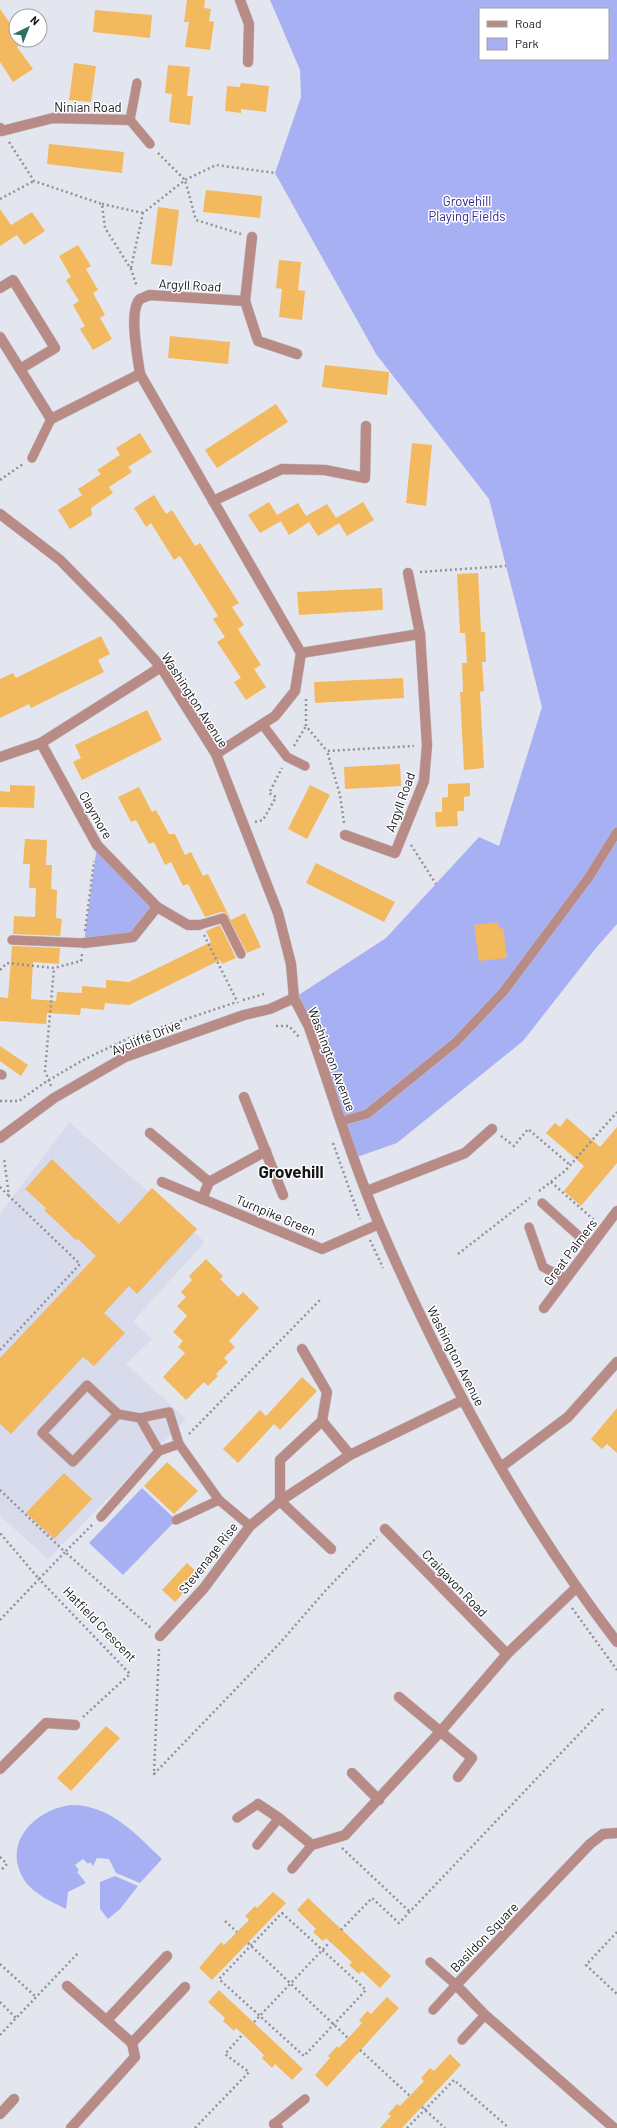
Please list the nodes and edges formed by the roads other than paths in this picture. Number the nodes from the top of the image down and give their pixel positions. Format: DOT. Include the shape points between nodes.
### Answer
graph roads {
  1 [pos="240,0"];
  2 [pos="248,62"];
  3 [pos="137,84"];
  4 [pos="130,120"];
  5 [pos="1,130"];
  6 [pos="150,144"];
  7 [pos="252,237"];
  8 [pos="0,288"];
  9 [pos="244,301"];
  10 [pos="0,337"];
  11 [pos="297,354"];
  12 [pos="20,369"];
  13 [pos="140,374"];
  14 [pos="51,419"];
  15 [pos="366,426"];
  16 [pos="32,458"];
  17 [pos="213,501"];
  18 [pos="0,514"];
  19 [pos="408,572"];
  20 [pos="420,634"];
  21 [pos="301,653"];
  22 [pos="161,667"];
  23 [pos="262,724"];
  24 [pos="41,743"];
  25 [pos="216,754"];
  26 [pos="0,757"];
  27 [pos="305,766"];
  28 [pos="617,832"];
  29 [pos="345,835"];
  30 [pos="157,908"];
  31 [pos="199,925"];
  32 [pos="12,940"];
  33 [pos="84,943"];
  34 [pos="241,954"];
  35 [pos="294,998"];
  36 [pos="244,1097"];
  37 [pos="342,1121"];
  38 [pos="492,1129"];
  39 [pos="150,1133"];
  40 [pos="0,1138"];
  41 [pos="266,1151"];
  42 [pos="162,1182"];
  43 [pos="209,1182"];
  44 [pos="367,1191"];
  45 [pos="283,1195"];
  46 [pos="202,1199"];
  47 [pos="542,1203"];
  48 [pos="617,1212"];
  49 [pos="379,1224"];
  50 [pos="529,1227"];
  51 [pos="590,1246"];
  52 [pos="566,1279"];
  53 [pos="544,1308"];
  54 [pos="302,1349"];
  55 [pos="617,1362"];
  56 [pos="463,1400"];
  57 [pos="118,1414"];
  58 [pos="140,1418"];
  59 [pos="322,1421"];
  60 [pos="179,1444"];
  61 [pos="159,1451"];
  62 [pos="350,1455"];
  63 [pos="501,1467"];
  64 [pos="219,1500"];
  65 [pos="280,1501"];
  66 [pos="102,1517"];
  67 [pos="176,1520"];
  68 [pos="250,1526"];
  69 [pos="385,1530"];
  70 [pos="331,1549"];
  71 [pos="576,1588"];
  72 [pos="160,1636"];
  73 [pos="617,1642"];
  74 [pos="507,1654"];
  75 [pos="398,1697"];
  76 [pos="75,1725"];
  77 [pos="441,1731"];
  78 [pos="0,1769"];
  79 [pos="352,1773"];
  80 [pos="458,1777"];
  81 [pos="379,1800"];
  82 [pos="258,1804"];
  83 [pos="237,1818"];
  84 [pos="279,1818"];
  85 [pos="617,1833"];
  86 [pos="257,1845"];
  87 [pos="312,1845"];
  88 [pos="292,1869"];
  89 [pos="167,1956"];
  90 [pos="430,1962"];
  91 [pos="456,1985"];
  92 [pos="68,1986"];
  93 [pos="186,1987"];
  94 [pos="433,2010"];
  95 [pos="485,2015"];
  96 [pos="107,2020"];
  97 [pos="462,2040"];
  98 [pos="132,2043"];
  99 [pos="14,2099"];
  100 [pos="305,2099"];
  101 [pos="0,2114"];
  102 [pos="276,2126"];
  103 [pos="71,2128"];
  104 [pos="614,2128"];
  1 -- 2 [label="street" via="249,24"];
  3 -- 4 [label="lane"];
  4 -- 5 [label="street, Ninian Road" via="53,118"];
  4 -- 6 [label="lane"];
  7 -- 9 [label="street"];
  8 -- 12 [label="street" via="13,280 55,348"];
  9 -- 11 [label="street" via="258,341"];
  9 -- 13 [label="street, Argyll Road" via="149,296 140,299 136,307 134,324"];
  10 -- 12 [label="street"];
  12 -- 14 [label="street"];
  13 -- 14 [label="street"];
  13 -- 17 [label="street"];
  14 -- 16 [label="lane"];
  15 -- 17 [label="street" via="364,478 325,470 282,469"];
  17 -- 21 [label="street"];
  18 -- 22 [label="street, Washington Avenue" via="60,560"];
  19 -- 20 [label="street, Argyll Road"];
  20 -- 21 [label="street"];
  20 -- 29 [label="street, Argyll Road" via="427,745 424,781 395,853"];
  21 -- 23 [label="street" via="295,691 276,716"];
  22 -- 24 [label="street"];
  22 -- 25 [label="street, Washington Avenue"];
  23 -- 25 [label="street"];
  23 -- 27 [label="lane" via="287,757"];
  24 -- 26 [label="street"];
  24 -- 30 [label="street, Claymore" via="97,845"];
  25 -- 35 [label="street, Washington Avenue" via="278,913 291,964"];
  28 -- 37 [label="lane" via="589,877 504,991 456,1042 367,1114"];
  30 -- 31 [label="street, Claymore" via="188,925"];
  30 -- 33 [label="street" via="133,937"];
  31 -- 34 [label="lane" via="223,918"];
  32 -- 33 [label="lane"];
  35 -- 37 [label="street, Washington Avenue" via="309,1027"];
  35 -- 40 [label="street, Aycliffe Drive" via="270,1009 244,1015 125,1058 54,1098"];
  36 -- 41 [label="street"];
  37 -- 44 [label="street, Washington Avenue"];
  38 -- 44 [label="street" via="465,1153"];
  39 -- 43 [label="street"];
  41 -- 43 [label="street"];
  41 -- 45 [label="street"];
  42 -- 46 [label="street, Turnpike Green"];
  43 -- 46 [label="street"];
  44 -- 49 [label="street, Washington Avenue"];
  46 -- 49 [label="street, Turnpike Green" via="322,1249"];
  47 -- 51 [label="lane"];
  48 -- 51 [label="street, Great Palmers"];
  49 -- 56 [label="street, Washington Avenue" via="425,1327"];
  50 -- 52 [label="lane" via="543,1266"];
  51 -- 52 [label="street, Great Palmers"];
  52 -- 53 [label="street, Great Palmers"];
  54 -- 59 [label="street" via="327,1392"];
  55 -- 63 [label="street" via="568,1417"];
  56 -- 62 [label="street, Stevenage Rise"];
  56 -- 63 [label="street, Washington Avenue"];
  57 -- 57 [label="lane" via="73,1462 42,1433 87,1385"];
  57 -- 58 [label="lane"];
  58 -- 60 [label="lane" via="168,1412"];
  58 -- 61 [label="lane"];
  59 -- 62 [label="street"];
  59 -- 65 [label="street" via="280,1460"];
  60 -- 61 [label="lane"];
  60 -- 64 [label="lane"];
  61 -- 66 [label="lane"];
  62 -- 65 [label="street, Stevenage Rise"];
  63 -- 71 [label="street, Washington Avenue"];
  64 -- 67 [label="lane"];
  64 -- 68 [label="lane"];
  65 -- 68 [label="street, Stevenage Rise"];
  65 -- 70 [label="street"];
  68 -- 72 [label="street, Stevenage Rise" via="204,1588"];
  69 -- 74 [label="street, Craigavon Road"];
  71 -- 73 [label="street, Washington Avenue"];
  71 -- 74 [label="street"];
  74 -- 77 [label="street"];
  75 -- 77 [label="street"];
  76 -- 78 [label="street" via="46,1723"];
  77 -- 80 [label="street" via="472,1758"];
  77 -- 81 [label="street"];
  79 -- 81 [label="street"];
  81 -- 87 [label="street" via="345,1835"];
  82 -- 83 [label="lane"];
  82 -- 84 [label="street"];
  84 -- 86 [label="lane"];
  84 -- 87 [label="street"];
  85 -- 91 [label="street, Basildon Square" via="603,1834 590,1844"];
  87 -- 88 [label="lane"];
  89 -- 96 [label="street"];
  90 -- 91 [label="lane"];
  91 -- 94 [label="lane"];
  91 -- 95 [label="street, Basildon Square"];
  92 -- 96 [label="street"];
  93 -- 98 [label="street"];
  95 -- 97 [label="lane"];
  95 -- 104 [label="street, Basildon Square"];
  96 -- 98 [label="street"];
  98 -- 103 [label="street" via="135,2057"];
  99 -- 101 [label="street"];
  100 -- 102 [label="lane"];
}
